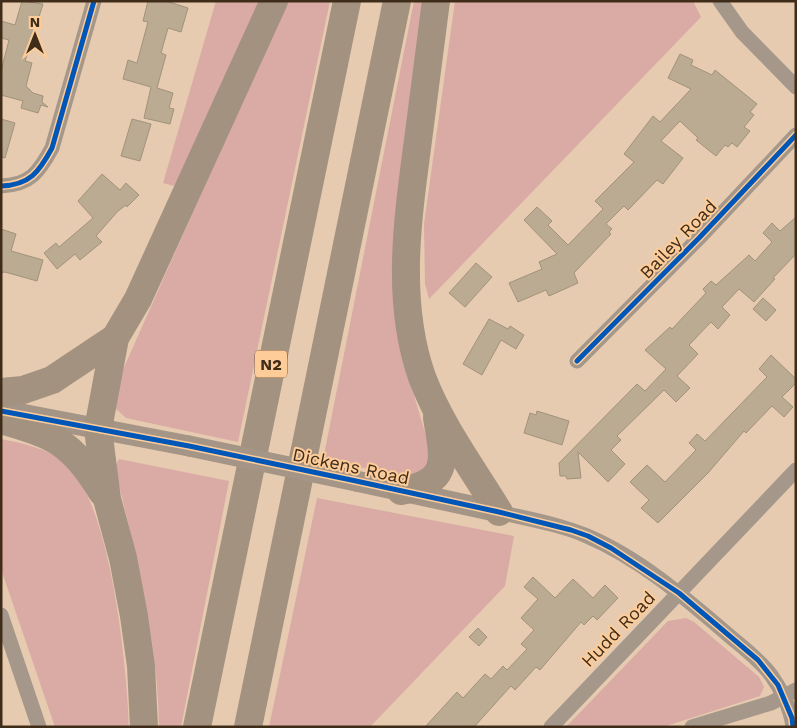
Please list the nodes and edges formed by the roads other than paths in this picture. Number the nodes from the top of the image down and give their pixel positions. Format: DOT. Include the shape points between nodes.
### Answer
graph roads {
  1 [pos="94,1"];
  2 [pos="274,1"];
  3 [pos="347,1"];
  4 [pos="397,1"];
  5 [pos="436,1"];
  6 [pos="720,1"];
  7 [pos="796,87"];
  8 [pos="796,135"];
  9 [pos="1,186"];
  10 [pos="115,338"];
  11 [pos="577,361"];
  12 [pos="1,392"];
  13 [pos="435,407"];
  14 [pos="1,411"];
  15 [pos="1,420"];
  16 [pos="98,429"];
  17 [pos="796,470"];
  18 [pos="401,491"];
  19 [pos="107,499"];
  20 [pos="499,512"];
  21 [pos="679,593"];
  22 [pos="1,615"];
  23 [pos="790,694"];
  24 [pos="38,727"];
  25 [pos="144,727"];
  26 [pos="197,727"];
  27 [pos="248,727"];
  28 [pos="550,727"];
  29 [pos="692,727"];
  30 [pos="793,727"];
  1 -- 9 [label="street" via="52,148 42,167 29,180"];
  2 -- 10 [label="highway" via="138,299"];
  3 -- 26 [label="highway, N2"];
  4 -- 27 [label="highway"];
  5 -- 13 [label="highway" via="406,239 406,291 413,343 422,377"];
  6 -- 7 [label="street" via="742,32"];
  8 -- 11 [label="street, Bailey Road"];
  10 -- 12 [label="highway" via="52,380 23,390"];
  10 -- 16 [label="highway"];
  13 -- 18 [label="highway" via="442,453 437,476 422,487"];
  13 -- 20 [label="highway"];
  14 -- 16 [label="street, Dickens Road"];
  15 -- 19 [label="highway" via="48,434 70,448 84,462"];
  16 -- 18 [label="street, Dickens Road, bridge"];
  16 -- 19 [label="highway"];
  17 -- 21 [label="street, Hudd Road"];
  18 -- 20 [label="street, Dickens Road"];
  19 -- 25 [label="highway" via="134,616"];
  20 -- 21 [label="street, Dickens Road" via="588,536"];
  21 -- 23 [label="street, Dickens Road" via="758,660"];
  21 -- 28 [label="street, Hudd Road"];
  22 -- 24 [label="street"];
  23 -- 29 [label="street"];
  23 -- 30 [label="street, Dickens Road"];
}
